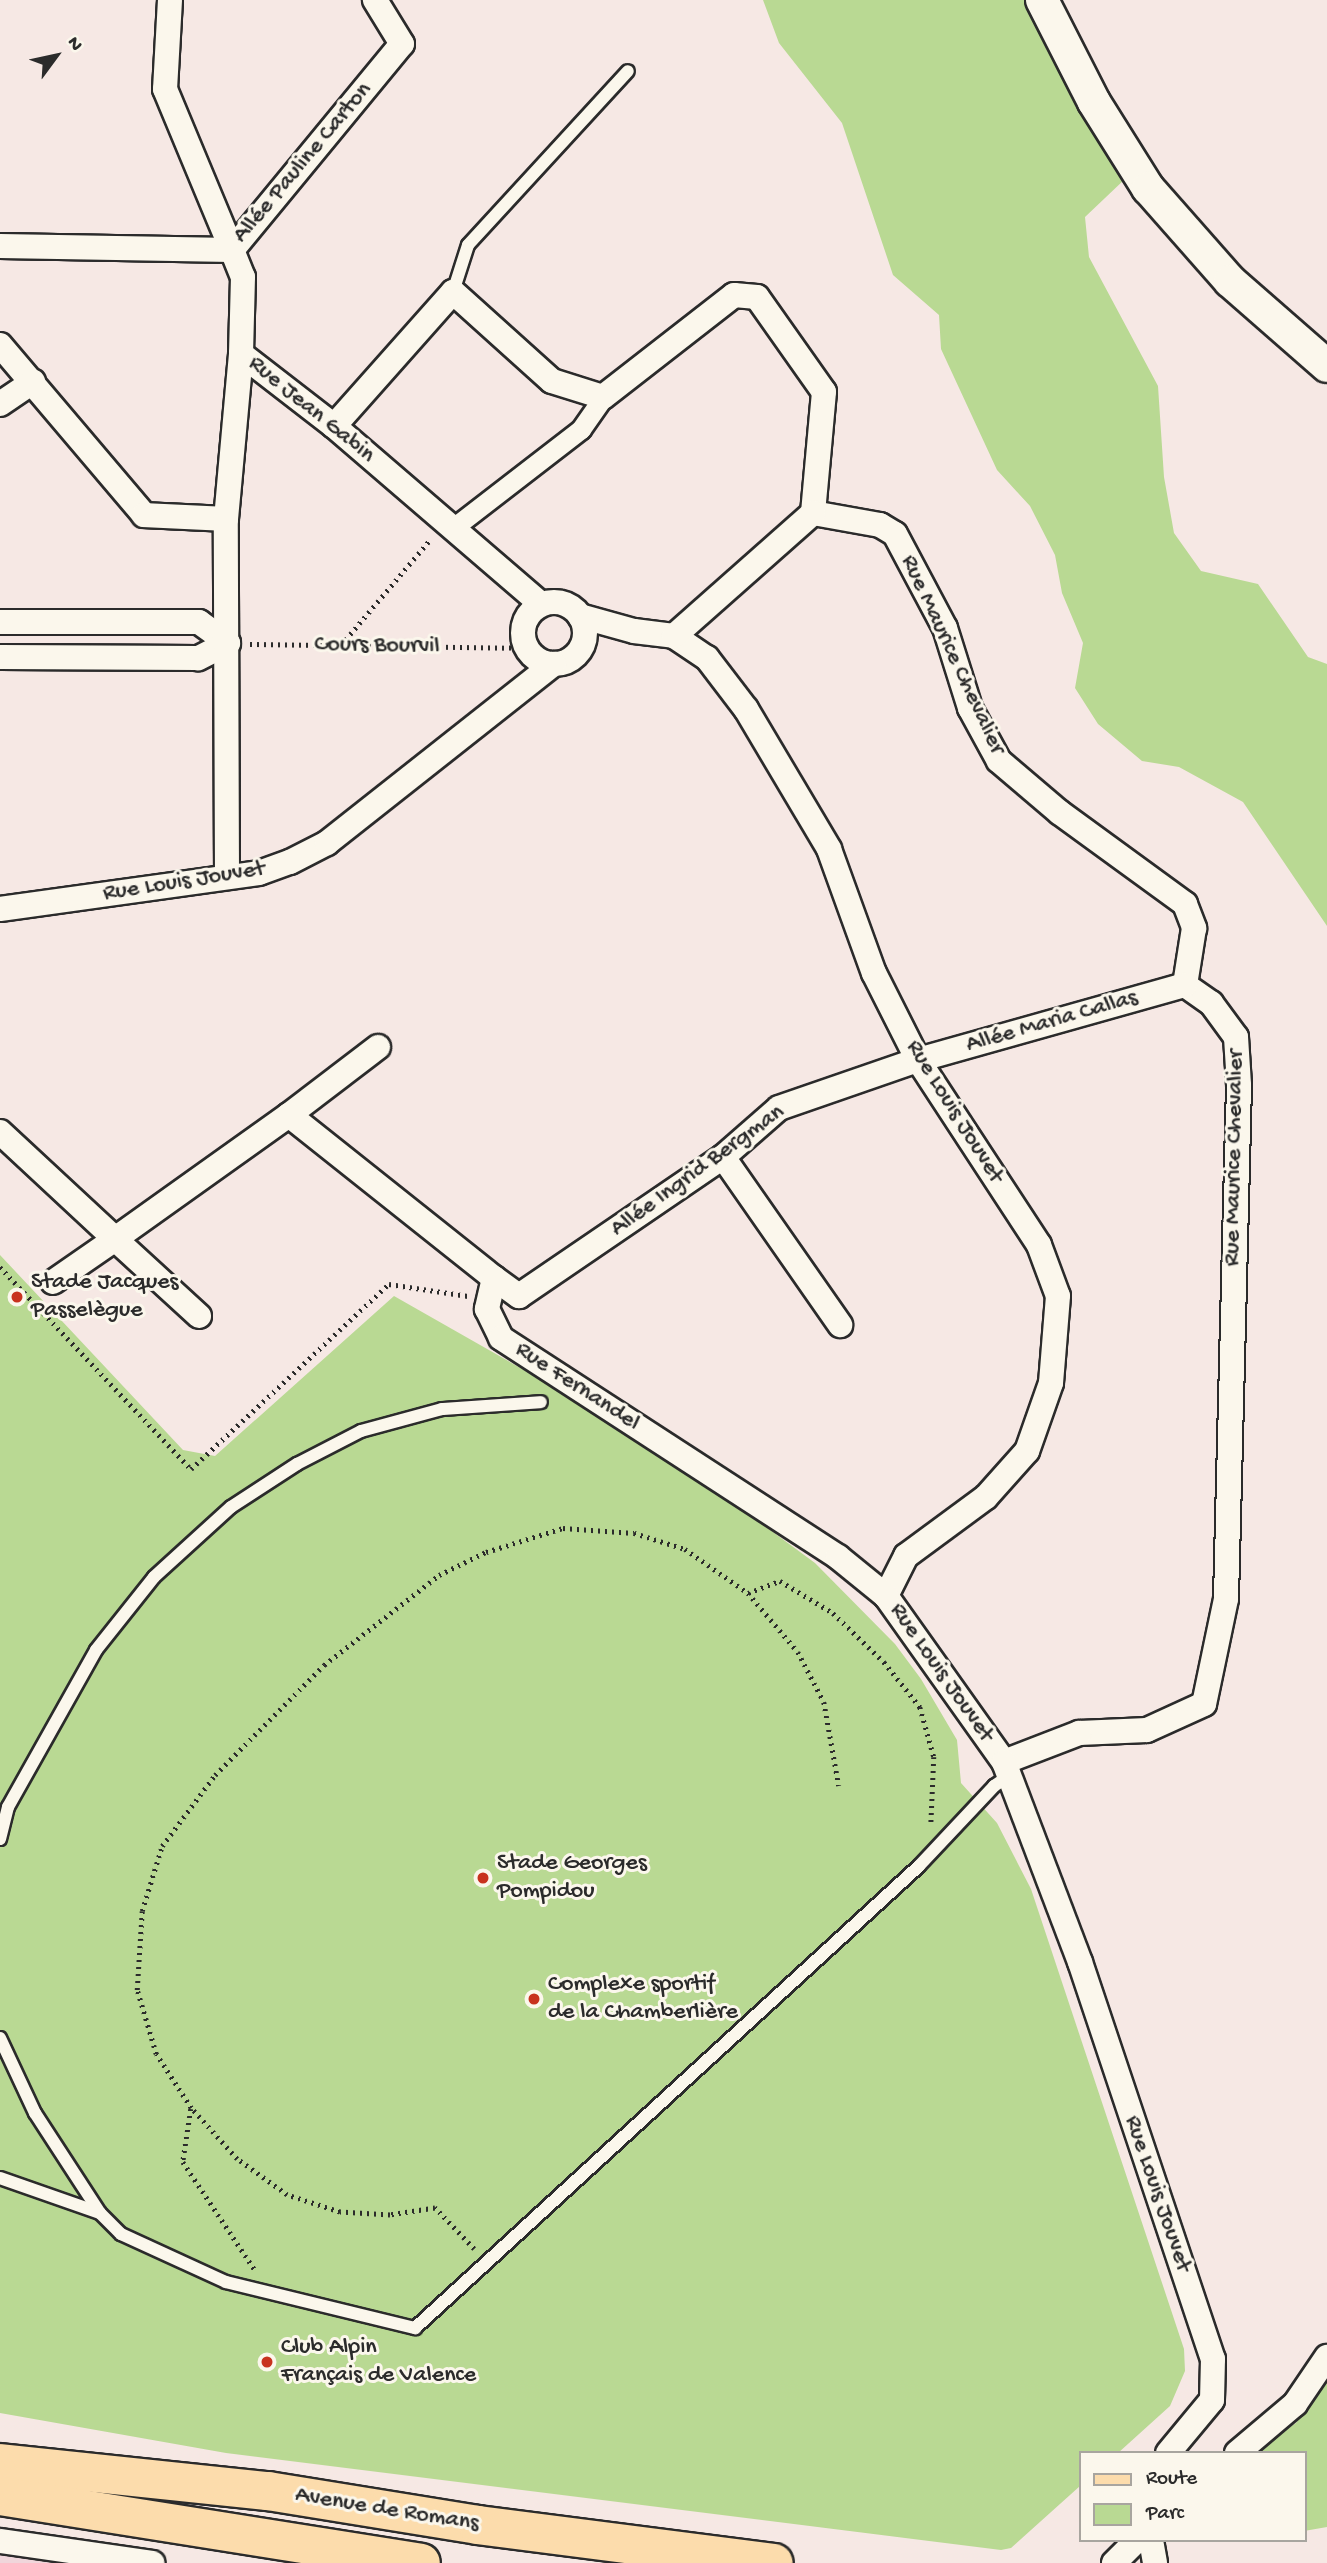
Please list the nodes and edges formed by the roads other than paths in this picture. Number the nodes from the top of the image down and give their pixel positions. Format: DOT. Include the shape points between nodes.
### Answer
graph roads {
  1 [pos="170,0"];
  2 [pos="375,0"];
  3 [pos="1042,0"];
  4 [pos="628,71"];
  5 [pos="0,246"];
  6 [pos="232,250"];
  7 [pos="453,292"];
  8 [pos="0,345"];
  9 [pos="241,354"];
  10 [pos="1327,366"];
  11 [pos="33,382"];
  12 [pos="603,397"];
  13 [pos="0,404"];
  14 [pos="334,426"];
  15 [pos="813,513"];
  16 [pos="226,519"];
  17 [pos="449,525"];
  18 [pos="541,604"];
  19 [pos="580,616"];
  20 [pos="0,622"];
  21 [pos="634,631"];
  22 [pos="674,636"];
  23 [pos="228,643"];
  24 [pos="584,644"];
  25 [pos="0,657"];
  26 [pos="539,657"];
  27 [pos="227,875"];
  28 [pos="0,909"];
  29 [pos="1185,985"];
  30 [pos="378,1047"];
  31 [pos="918,1059"];
  32 [pos="289,1115"];
  33 [pos="0,1132"];
  34 [pos="723,1157"];
  35 [pos="115,1239"];
  36 [pos="53,1282"];
  37 [pos="492,1289"];
  38 [pos="199,1316"];
  39 [pos="840,1325"];
  40 [pos="541,1402"];
  41 [pos="886,1596"];
  42 [pos="1007,1769"];
  43 [pos="0,1839"];
  44 [pos="0,2038"];
  45 [pos="0,2178"];
  46 [pos="100,2213"];
  47 [pos="1327,2357"];
  48 [pos="0,2444"];
  49 [pos="1170,2451"];
  50 [pos="1239,2451"];
  51 [pos="0,2463"];
  52 [pos="268,2491"];
  53 [pos="0,2496"];
  54 [pos="0,2541"];
  55 [pos="1135,2542"];
  56 [pos="1151,2542"];
  57 [pos="78,2557"];
  58 [pos="152,2563"];
  59 [pos="421,2563"];
  60 [pos="774,2563"];
  61 [pos="1114,2563"];
  62 [pos="1155,2563"];
  1 -- 6 [label="street, Allée Pauline Carton" via="165,89"];
  2 -- 6 [label="street, Allée Pauline Carton" via="402,44"];
  3 -- 10 [label="street" via="1094,102 1147,188 1230,281"];
  4 -- 7 [label="lane" via="468,245"];
  5 -- 6 [label="street"];
  6 -- 9 [label="street, Rue Jean Gabin" via="243,277"];
  7 -- 12 [label="street" via="552,381"];
  7 -- 14 [label="street"];
  8 -- 11 [label="street"];
  9 -- 14 [label="street, Rue Jean Gabin"];
  9 -- 16 [label="street"];
  11 -- 13 [label="street"];
  11 -- 16 [label="street" via="144,515"];
  12 -- 15 [label="street" via="734,295 757,297 824,392"];
  12 -- 17 [label="street" via="581,429"];
  14 -- 17 [label="street, Rue Jean Gabin"];
  15 -- 22 [label="street"];
  15 -- 29 [label="street, Rue Maurice Chevalier" via="880,525 895,534 945,628 970,708 999,761 1059,812 1185,904 1194,928"];
  16 -- 23 [label="street"];
  17 -- 18 [label="street, Rue Jean Gabin"];
  18 -- 19 [label="street" via="558,601"];
  18 -- 26 [label="street" via="523,628"];
  19 -- 21 [label="street, Rue Louis Jouvet"];
  19 -- 24 [label="street"];
  20 -- 23 [label="street" via="199,622"];
  21 -- 22 [label="street, Rue Louis Jouvet"];
  21 -- 24 [label="street, Rue Louis Jouvet"];
  22 -- 31 [label="street, Rue Louis Jouvet" via="707,658 746,709 829,849 874,973"];
  23 -- 25 [label="street" via="198,657"];
  23 -- 27 [label="street"];
  24 -- 26 [label="street" via="572,659"];
  26 -- 27 [label="street, Rue Louis Jouvet" via="522,694 327,843 259,873"];
  27 -- 28 [label="street, Rue Louis Jouvet"];
  29 -- 31 [label="street, Allée Maria Callas"];
  29 -- 42 [label="street, Rue Maurice Chevalier" via="1211,1003 1236,1037 1239,1085 1226,1599 1204,1704 1147,1730 1079,1732"];
  30 -- 32 [label="street"];
  31 -- 34 [label="street, Allée Ingrid Bergman" via="779,1108"];
  31 -- 41 [label="street, Rue Louis Jouvet" via="1039,1245 1058,1296 1051,1383 1027,1451 986,1497 906,1556"];
  32 -- 35 [label="street"];
  32 -- 37 [label="street"];
  33 -- 35 [label="street"];
  34 -- 37 [label="street, Allée Ingrid Bergman" via="519,1296"];
  34 -- 39 [label="street"];
  35 -- 36 [label="street"];
  35 -- 38 [label="street"];
  37 -- 41 [label="street, Rue Fernandel" via="488,1309 500,1338 838,1557"];
  40 -- 43 [label="lane" via="442,1409 361,1431 297,1464 231,1507 154,1577 96,1650 8,1807"];
  41 -- 42 [label="street, Rue Louis Jouvet"];
  42 -- 46 [label="lane" via="919,1866 415,2328 226,2282 121,2234"];
  42 -- 49 [label="street, Rue Louis Jouvet" via="1080,1962 1213,2359 1212,2400"];
  44 -- 46 [label="lane" via="35,2113"];
  45 -- 46 [label="lane"];
  47 -- 50 [label="street" via="1295,2404"];
  48 -- 52 [label="street"];
  51 -- 52 [label="main road, Avenue de Romans"];
  52 -- 60 [label="main road, Avenue de Romans" via="478,2525"];
  53 -- 59 [label="main road, Avenue de Romans"];
  54 -- 57 [label="street"];
  55 -- 61 [label="street"];
  56 -- 62 [label="street"];
  57 -- 58 [label="street"];
}
